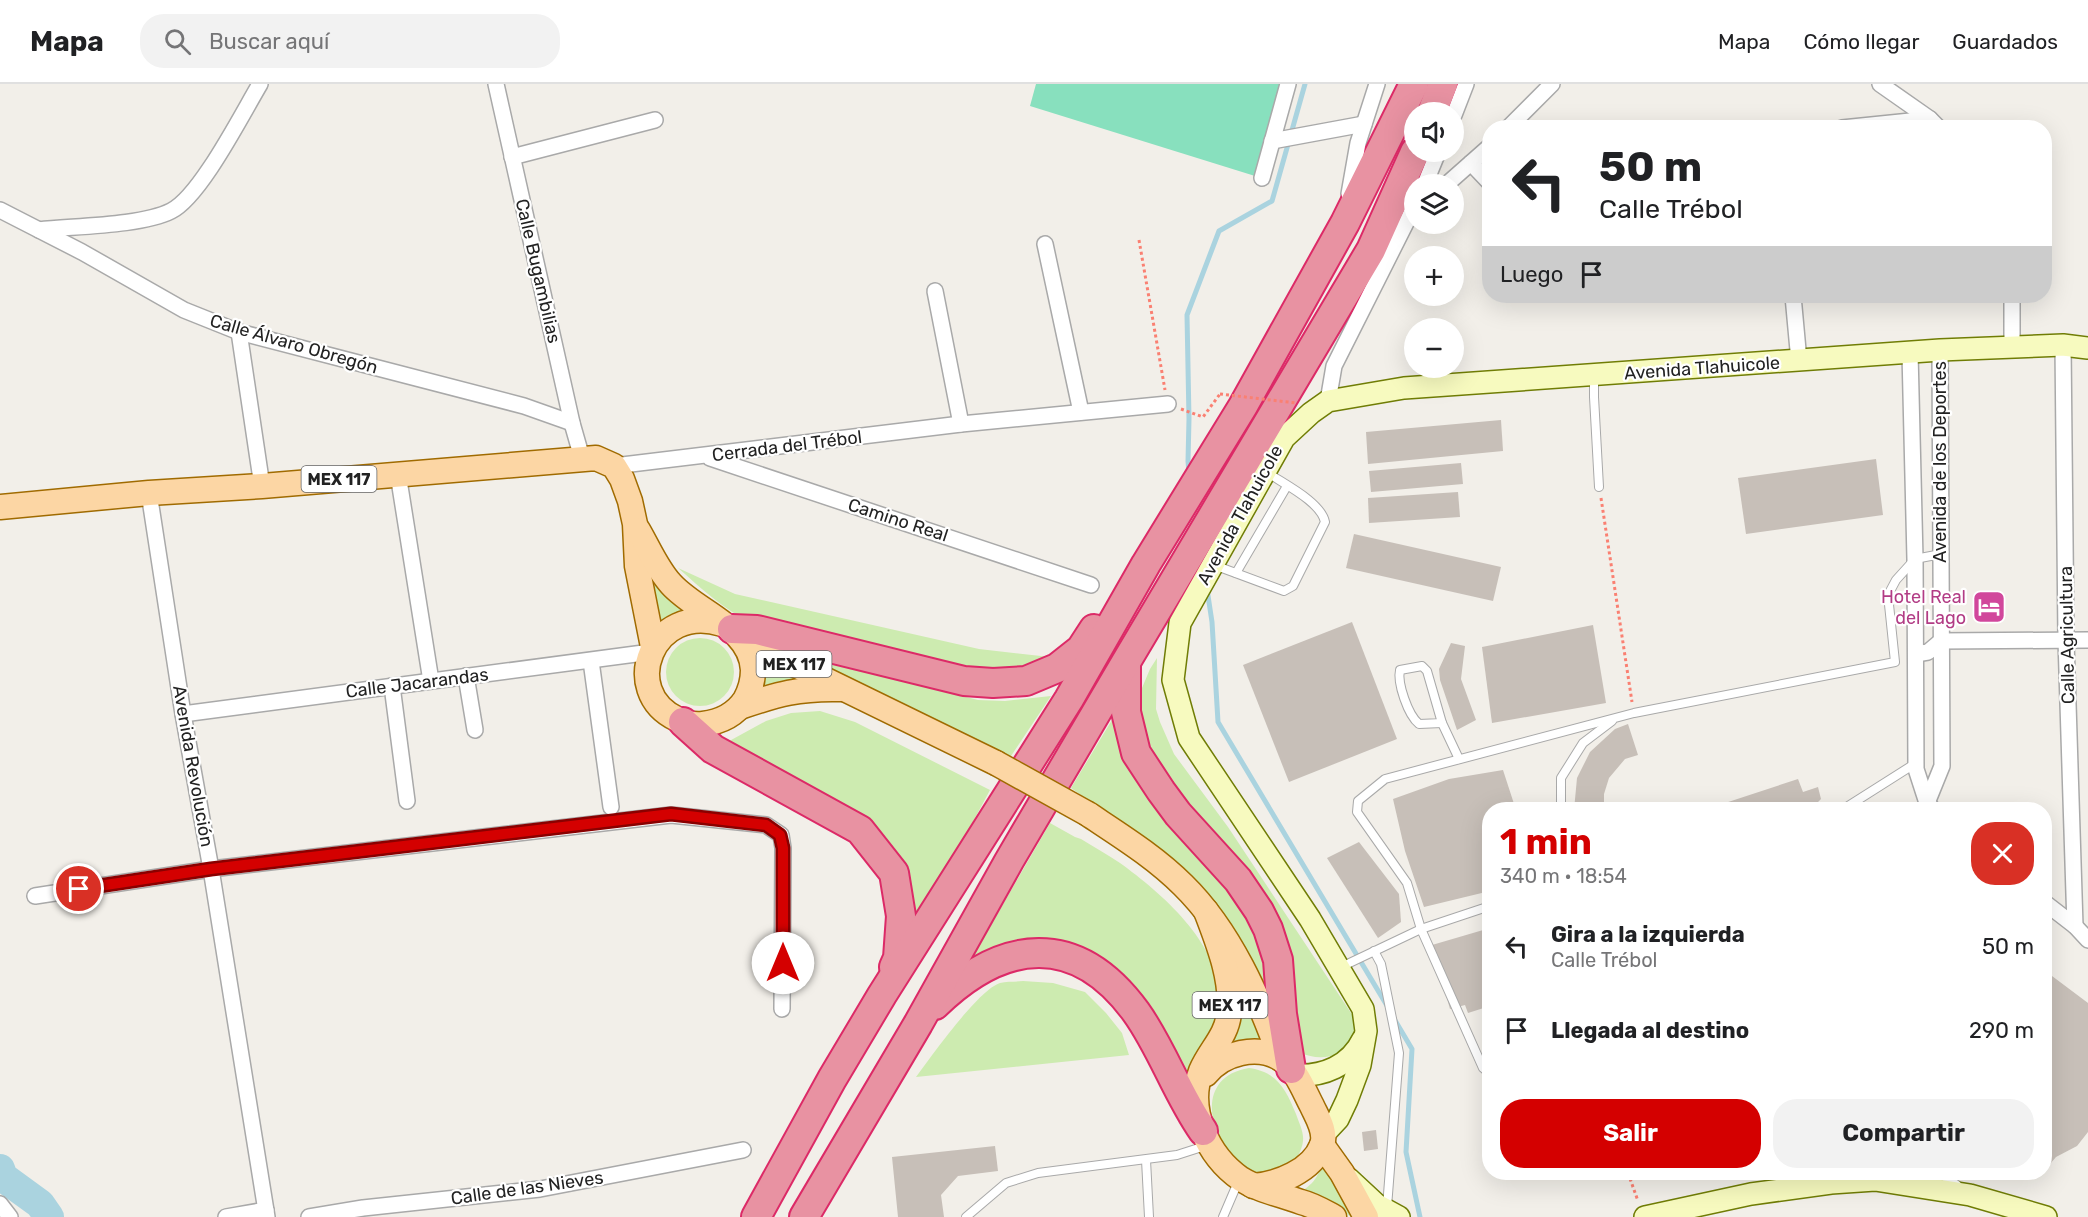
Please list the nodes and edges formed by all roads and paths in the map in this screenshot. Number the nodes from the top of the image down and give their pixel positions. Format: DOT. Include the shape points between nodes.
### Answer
graph roads {
  1 [pos="260,84"];
  2 [pos="496,84"];
  3 [pos="1288,84"];
  4 [pos="1377,84"];
  5 [pos="1414,84"];
  6 [pos="1443,84"];
  7 [pos="1466,84"];
  8 [pos="1552,84"];
  9 [pos="1880,84"];
  10 [pos="1436,102"];
  11 [pos="1459,102"];
  12 [pos="656,120"];
  13 [pos="1516,120"];
  14 [pos="1931,120"];
  15 [pos="1364,124"];
  16 [pos="1272,141"];
  17 [pos="1482,154"];
  18 [pos="512,157"];
  19 [pos="1411,162"];
  20 [pos="1472,163"];
  21 [pos="1459,174"];
  22 [pos="1482,174"];
  23 [pos="1262,178"];
  24 [pos="0,210"];
  25 [pos="1345,223"];
  26 [pos="1404,227"];
  27 [pos="39,230"];
  28 [pos="1139,240"];
  29 [pos="1045,244"];
  30 [pos="935,291"];
  31 [pos="1794,303"];
  32 [pos="2012,303"];
  33 [pos="239,332"];
  34 [pos="2063,345"];
  35 [pos="2012,346"];
  36 [pos="2088,348"];
  37 [pos="1940,350"];
  38 [pos="1910,353"];
  39 [pos="1799,361"];
  40 [pos="1594,375"];
  41 [pos="1328,401"];
  42 [pos="1296,403"];
  43 [pos="1168,404"];
  44 [pos="1082,412"];
  45 [pos="572,423"];
  46 [pos="961,424"];
  47 [pos="704,456"];
  48 [pos="582,458"];
  49 [pos="614,466"];
  50 [pos="1265,471"];
  51 [pos="398,474"];
  52 [pos="262,486"];
  53 [pos="1287,486"];
  54 [pos="1599,487"];
  55 [pos="149,493"];
  56 [pos="0,507"];
  57 [pos="635,524"];
  58 [pos="1941,554"];
  59 [pos="1915,559"];
  60 [pos="1146,564"];
  61 [pos="1213,564"];
  62 [pos="1236,573"];
  63 [pos="1091,585"];
  64 [pos="1915,629"];
  65 [pos="732,631"];
  66 [pos="1941,640"];
  67 [pos="2066,640"];
  68 [pos="2088,640"];
  69 [pos="652,650"];
  70 [pos="1916,654"];
  71 [pos="591,661"];
  72 [pos="1126,662"];
  73 [pos="466,676"];
  74 [pos="431,681"];
  75 [pos="392,686"];
  76 [pos="846,689"];
  77 [pos="740,707"];
  78 [pos="1634,713"];
  79 [pos="183,714"];
  80 [pos="1615,718"];
  81 [pos="683,722"];
  82 [pos="1442,723"];
  83 [pos="475,730"];
  84 [pos="1459,759"];
  85 [pos="1916,763"];
  86 [pos="407,801"];
  87 [pos="1561,802"];
  88 [pos="1855,802"];
  89 [pos="1929,802"];
  90 [pos="1932,802"];
  91 [pos="611,807"];
  92 [pos="211,869"];
  93 [pos="35,896"];
  94 [pos="2052,908"];
  95 [pos="1482,909"];
  96 [pos="1206,911"];
  97 [pos="2074,926"];
  98 [pos="1421,929"];
  99 [pos="2088,940"];
  100 [pos="1374,951"];
  101 [pos="1339,968"];
  102 [pos="882,995"];
  103 [pos="782,1009"];
  104 [pos="918,1024"];
  105 [pos="1366,1031"];
  106 [pos="1482,1066"];
  107 [pos="1289,1068"];
  108 [pos="1196,1095"];
  109 [pos="1207,1138"];
  110 [pos="1323,1140"];
  111 [pos="743,1150"];
  112 [pos="1146,1160"];
  113 [pos="1631,1180"];
  114 [pos="1948,1180"];
  115 [pos="1246,1182"];
  116 [pos="1970,1195"];
  117 [pos="0,1204"];
  118 [pos="1642,1211"];
  119 [pos="266,1214"];
  120 [pos="1321,1214"];
  121 [pos="1384,1215"];
  122 [pos="10,1217"];
  123 [pos="226,1217"];
  124 [pos="309,1217"];
  125 [pos="756,1217"];
  126 [pos="804,1217"];
  127 [pos="966,1217"];
  128 [pos="1149,1217"];
  129 [pos="1223,1217"];
  130 [pos="2046,1217"];
  1 -- 27 [label="street" via="198,186 172,211 140,220"];
  2 -- 18 [label="street, Calle Bugambilias"];
  3 -- 16 [label="street"];
  4 -- 15 [label="street"];
  5 -- 25 [label="highway"];
  6 -- 10 [label="highway"];
  7 -- 11 [label="street"];
  8 -- 13 [label="street"];
  9 -- 14 [label="street"];
  12 -- 18 [label="street"];
  15 -- 16 [label="street"];
  15 -- 25 [label="street"];
  16 -- 23 [label="street"];
  17 -- 20 [label="street"];
  18 -- 45 [label="street, Calle Bugambilias"];
  19 -- 72 [label="highway" via="1371,250"];
  20 -- 21 [label="street"];
  20 -- 22 [label="street"];
  24 -- 27 [label="street, Calle Álvaro Obregón"];
  25 -- 60 [label="highway" via="1243,406"];
  26 -- 41 [label="street" via="1334,366"];
  27 -- 33 [label="street, Calle Álvaro Obregón" via="184,310"];
  28 -- 43 [label="path"];
  29 -- 44 [label="street"];
  30 -- 46 [label="street"];
  31 -- 39 [label="street"];
  32 -- 35 [label="street"];
  33 -- 45 [label="street, Calle Álvaro Obregón" via="524,406"];
  33 -- 52 [label="street"];
  34 -- 35 [label="main road, Avenida Tlahuicole"];
  34 -- 36 [label="main road, Avenida Tlahuicole"];
  34 -- 67 [label="street, Calle Agricultura"];
  35 -- 37 [label="main road, Avenida Tlahuicole"];
  37 -- 38 [label="main road, Avenida Tlahuicole"];
  37 -- 58 [label="street, Avenida de los Deportes"];
  38 -- 39 [label="main road, Avenida Tlahuicole"];
  38 -- 59 [label="street, Avenida de los Deportes"];
  39 -- 40 [label="main road, Avenida Tlahuicole"];
  40 -- 41 [label="main road, Avenida Tlahuicole" via="1404,388"];
  40 -- 54 [label="lane"];
  41 -- 50 [label="main road, Avenida Tlahuicole" via="1284,438"];
  42 -- 43 [label="path, bridge" via="1220,394 1203,417"];
  43 -- 44 [label="street, Cerrada del Trébol"];
  44 -- 46 [label="street, Cerrada del Trébol"];
  45 -- 48 [label="street, Calle Bugambilias"];
  46 -- 47 [label="street, Cerrada del Trébol"];
  47 -- 49 [label="street, Cerrada del Trébol"];
  47 -- 63 [label="street, Camino Real"];
  48 -- 49 [label="main road, MEX 117" via="596,458"];
  48 -- 51 [label="main road, MEX 117"];
  49 -- 57 [label="main road, MEX 117" via="626,490"];
  50 -- 53 [label="lane"];
  50 -- 61 [label="main road, Avenida Tlahuicole"];
  51 -- 52 [label="main road, MEX 117"];
  51 -- 74 [label="street"];
  52 -- 55 [label="main road, MEX 117"];
  53 -- 62 [label="lane"];
  53 -- 62 [label="lane" via="1323,513 1325,522 1293,586 1284,591"];
  54 -- 78 [label="path"];
  55 -- 56 [label="main road, MEX 117"];
  55 -- 79 [label="street, Avenida Revolución"];
  57 -- 65 [label="main road, MEX 117" via="670,584"];
  57 -- 69 [label="main road, MEX 117" via="637,566"];
  58 -- 59 [label="lane"];
  58 -- 66 [label="street, Avenida de los Deportes"];
  59 -- 64 [label="street, Avenida de los Deportes"];
  59 -- 78 [label="lane" via="1888,595 1895,662"];
  60 -- 65 [label="highway" via="1116,597 1081,649 1057,668 1026,681 964,681 757,630"];
  60 -- 102 [label="highway" via="1069,699"];
  61 -- 62 [label="lane"];
  61 -- 101 [label="main road, Avenida Tlahuicole" via="1180,622 1173,680 1189,738"];
  64 -- 66 [label="street" via="1932,631"];
  64 -- 70 [label="street, Avenida de los Deportes"];
  65 -- 69 [label="main road, MEX 117" via="700,619 678,624"];
  65 -- 76 [label="main road, MEX 117"];
  65 -- 77 [label="main road, MEX 117" via="752,661 751,686"];
  66 -- 67 [label="street"];
  66 -- 70 [label="street" via="1928,652"];
  66 -- 90 [label="street, Avenida de los Deportes" via="1942,766"];
  67 -- 68 [label="street"];
  67 -- 97 [label="street, Calle Agricultura"];
  69 -- 71 [label="street, Calle Jacarandas"];
  69 -- 81 [label="main road, MEX 117" via="648,666 652,694 670,716"];
  70 -- 85 [label="street, Avenida de los Deportes"];
  71 -- 73 [label="street, Calle Jacarandas"];
  71 -- 91 [label="street"];
  72 -- 104 [label="highway"];
  72 -- 107 [label="highway" via="1124,695 1136,753 1178,814 1243,887 1268,929 1278,960"];
  73 -- 74 [label="street, Calle Jacarandas"];
  73 -- 83 [label="street"];
  74 -- 75 [label="street, Calle Jacarandas"];
  75 -- 79 [label="street, Calle Jacarandas"];
  75 -- 86 [label="street"];
  76 -- 77 [label="main road, MEX 117" via="811,688"];
  76 -- 96 [label="main road, MEX 117, bridge" via="996,763 1088,814 1147,854"];
  77 -- 81 [label="main road, MEX 117" via="714,723"];
  78 -- 80 [label="lane"];
  79 -- 92 [label="street, Avenida Revolución"];
  80 -- 84 [label="lane"];
  80 -- 87 [label="lane" via="1583,742 1561,778"];
  81 -- 102 [label="highway" via="713,749 860,830 894,873 901,916 898,958"];
  82 -- 82 [label="lane" via="1427,671 1422,666 1400,670 1398,679 1413,719 1419,724"];
  82 -- 84 [label="lane"];
  84 -- 98 [label="lane" via="1385,779 1358,801 1357,812 1407,883"];
  85 -- 88 [label="lane"];
  85 -- 89 [label="street, Avenida de los Deportes"];
  92 -- 93 [label="street"];
  92 -- 103 [label="street" via="671,814 766,825 780,835 783,848"];
  92 -- 119 [label="street, Avenida Revolución"];
  94 -- 97 [label="street"];
  95 -- 98 [label="lane"];
  96 -- 107 [label="main road, MEX 117" via="1229,945"];
  96 -- 108 [label="main road, MEX 117" via="1219,947 1230,1002 1226,1029 1201,1071"];
  97 -- 99 [label="street"];
  98 -- 100 [label="lane"];
  98 -- 106 [label="lane"];
  100 -- 101 [label="lane"];
  100 -- 121 [label="lane" via="1381,964 1399,1053"];
  101 -- 105 [label="main road, Avenida Tlahuicole" via="1363,1009"];
  102 -- 125 [label="highway"];
  104 -- 109 [label="highway" via="961,982 1000,960 1037,952 1067,957 1095,970 1137,1013"];
  104 -- 126 [label="highway"];
  105 -- 107 [label="main road" via="1355,1052 1339,1066 1318,1074"];
  105 -- 110 [label="main road" via="1360,1065 1347,1100"];
  107 -- 108 [label="main road" via="1270,1054 1252,1052 1227,1057 1204,1076"];
  107 -- 110 [label="main road, MEX 117" via="1321,1124"];
  108 -- 109 [label="main road, MEX 117"];
  109 -- 112 [label="lane" via="1177,1155"];
  109 -- 115 [label="main road, MEX 117" via="1222,1162"];
  110 -- 115 [label="main road" via="1314,1156 1297,1172 1276,1182"];
  110 -- 121 [label="main road, MEX 117" via="1342,1173"];
  111 -- 124 [label="street, Calle de las Nieves" via="540,1190"];
  112 -- 127 [label="lane" via="1038,1173 1006,1184"];
  112 -- 128 [label="lane"];
  113 -- 118 [label="path"];
  114 -- 116 [label="lane"];
  115 -- 120 [label="main road, MEX 117"];
  115 -- 129 [label="lane"];
  116 -- 118 [label="main road" via="1875,1180"];
  116 -- 130 [label="main road"];
  117 -- 122 [label="street"];
  119 -- 123 [label="street"];
}
